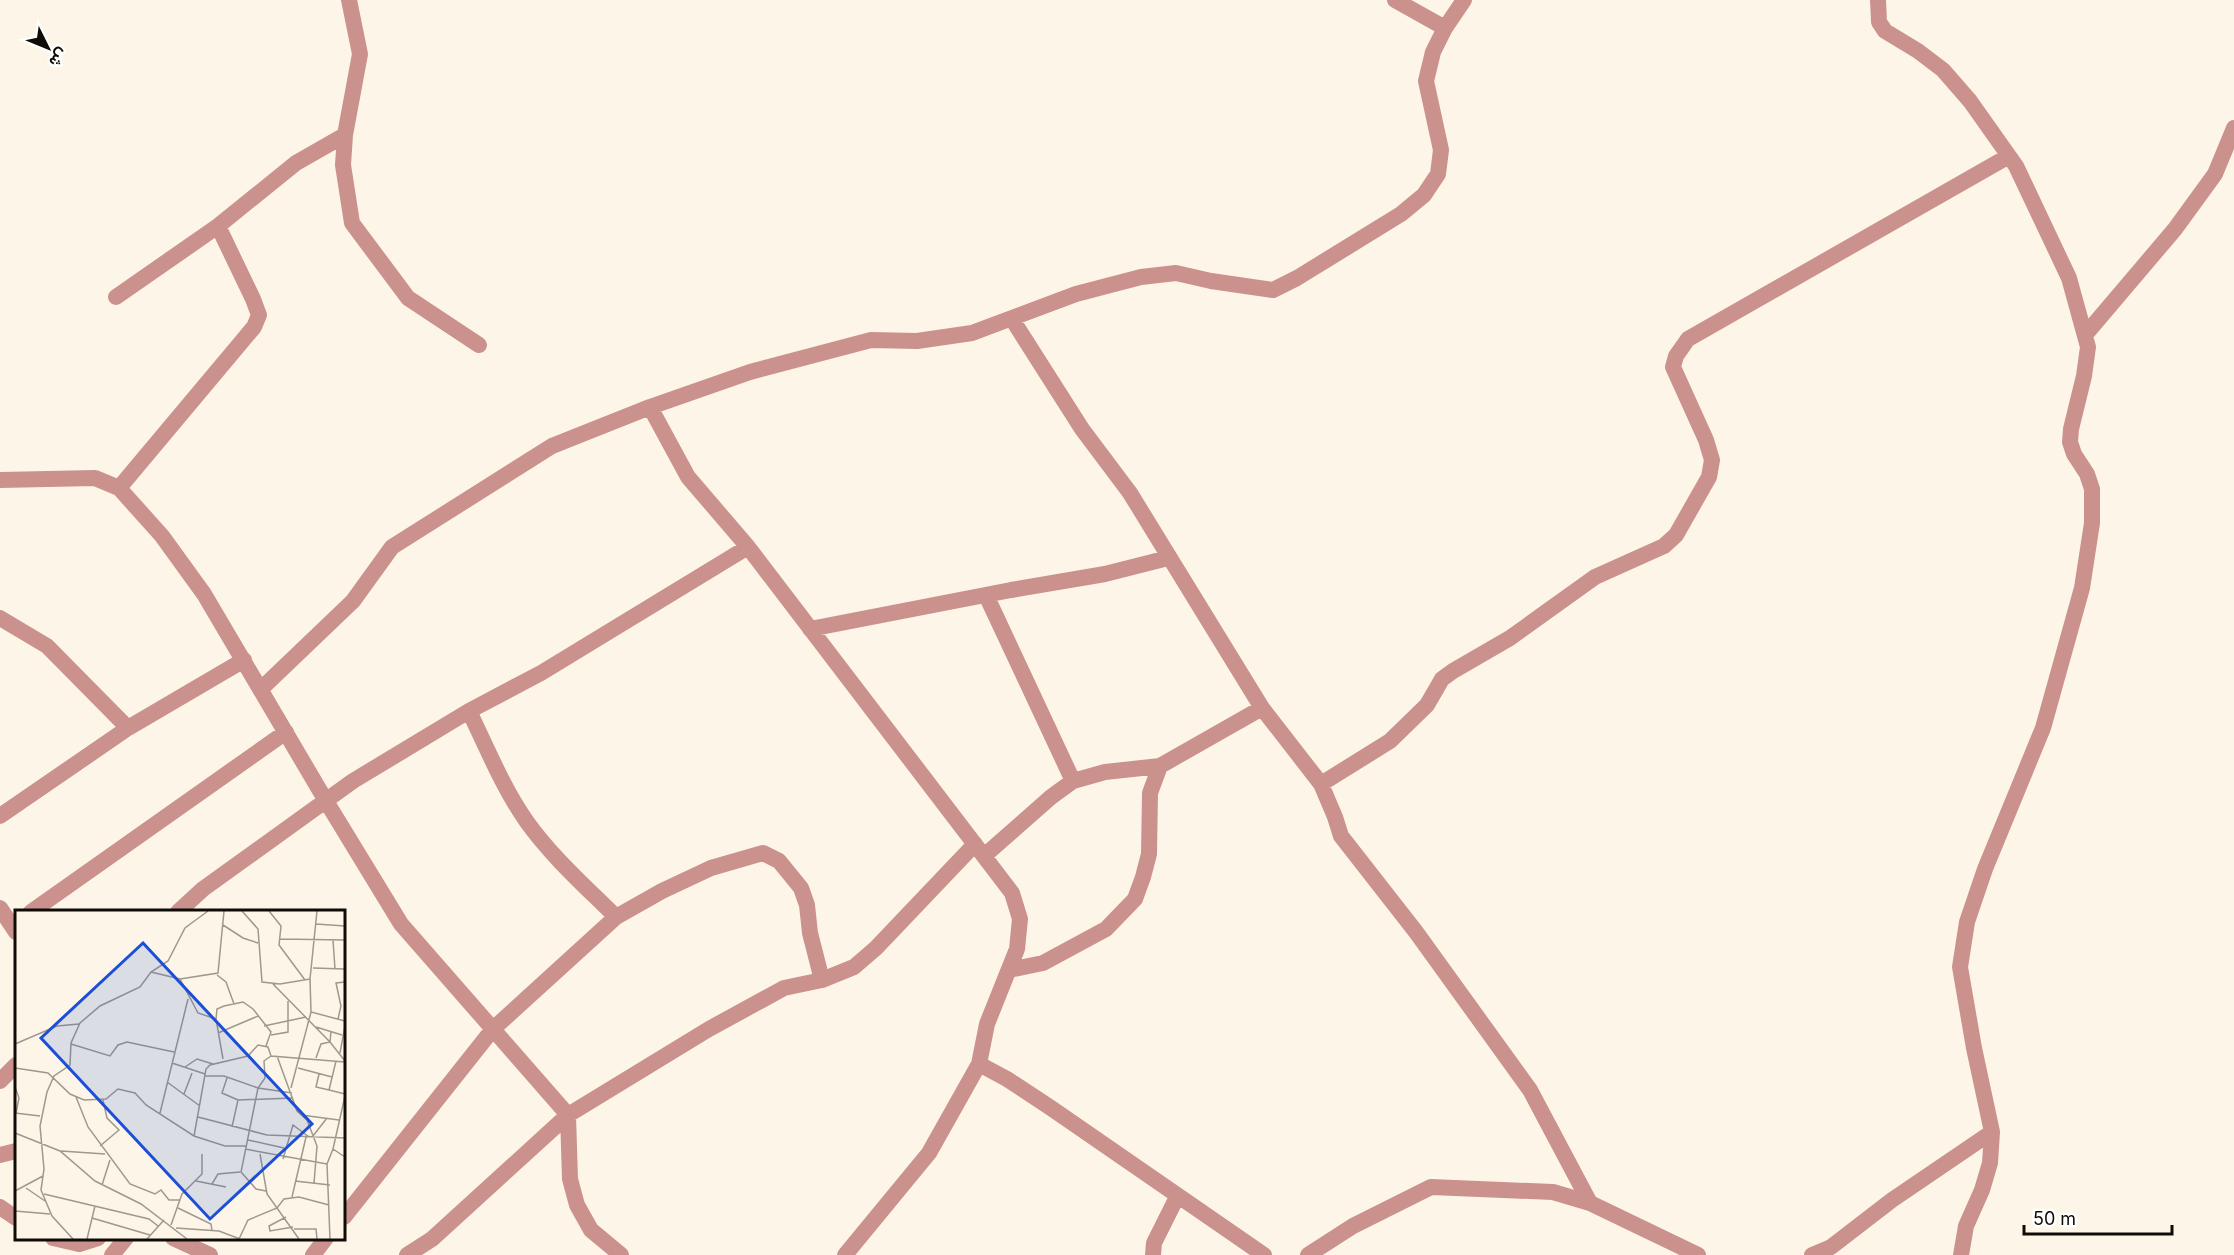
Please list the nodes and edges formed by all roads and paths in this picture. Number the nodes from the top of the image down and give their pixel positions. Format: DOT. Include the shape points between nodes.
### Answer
graph roads {
  1 [pos="350,0"];
  2 [pos="1395,0"];
  3 [pos="1464,0"];
  4 [pos="1878,0"];
  5 [pos="1445,28"];
  6 [pos="2234,128"];
  7 [pos="345,135"];
  8 [pos="2009,156"];
  9 [pos="218,226"];
  10 [pos="116,297"];
  11 [pos="1012,319"];
  12 [pos="2085,335"];
  13 [pos="479,345"];
  14 [pos="650,407"];
  15 [pos="0,480"];
  16 [pos="119,488"];
  17 [pos="748,547"];
  18 [pos="1168,558"];
  19 [pos="986,595"];
  20 [pos="0,618"];
  21 [pos="810,628"];
  22 [pos="244,660"];
  23 [pos="261,689"];
  24 [pos="1262,708"];
  25 [pos="469,711"];
  26 [pos="128,728"];
  27 [pos="286,732"];
  28 [pos="1160,766"];
  29 [pos="1073,781"];
  30 [pos="1321,784"];
  31 [pos="326,801"];
  32 [pos="0,816"];
  33 [pos="980,850"];
  34 [pos="0,908"];
  35 [pos="34,910"];
  36 [pos="180,910"];
  37 [pos="616,917"];
  38 [pos="15,926"];
  39 [pos="1009,970"];
  40 [pos="822,980"];
  41 [pos="493,1029"];
  42 [pos="979,1064"];
  43 [pos="15,1066"];
  44 [pos="0,1081"];
  45 [pos="568,1115"];
  46 [pos="1992,1132"];
  47 [pos="15,1151"];
  48 [pos="0,1155"];
  49 [pos="1177,1197"];
  50 [pos="1590,1203"];
  51 [pos="0,1207"];
  52 [pos="345,1215"];
  53 [pos="15,1217"];
  54 [pos="58,1240"];
  55 [pos="94,1240"];
  56 [pos="125,1240"];
  57 [pos="175,1240"];
  58 [pos="325,1240"];
  59 [pos="112,1255"];
  60 [pos="210,1255"];
  61 [pos="313,1255"];
  62 [pos="407,1255"];
  63 [pos="621,1255"];
  64 [pos="845,1255"];
  65 [pos="1153,1255"];
  66 [pos="1264,1255"];
  67 [pos="1308,1255"];
  68 [pos="1698,1255"];
  69 [pos="1812,1255"];
  70 [pos="1961,1255"];
  1 -- 7 [label="street" via="360,54"];
  2 -- 5 [label="street"];
  3 -- 5 [label="street"];
  4 -- 8 [label="street" via="1879,22 1886,32 1942,70 1970,101"];
  5 -- 11 [label="street" via="1433,52 1426,81 1441,150 1438,174 1424,195 1401,214 1273,290 1176,273 1141,277 1077,294"];
  6 -- 12 [label="street" via="2215,174 2175,229"];
  7 -- 9 [label="street" via="296,163"];
  7 -- 13 [label="street" via="343,165 352,223 408,298"];
  8 -- 12 [label="street" via="2069,278"];
  8 -- 30 [label="street" via="1688,339 1673,367 1712,460 1709,477 1676,535 1664,546 1595,578 1510,638 1453,671 1442,679 1427,705 1390,741"];
  9 -- 10 [label="street"];
  9 -- 16 [label="street" via="253,299 258,315 254,327"];
  11 -- 14 [label="street" via="972,333 917,341 870,340 750,372"];
  11 -- 18 [label="street" via="1082,429 1130,493"];
  12 -- 46 [label="street" via="2088,347 2084,376 2070,442 2092,489 2092,523 2082,588 2043,728 1967,922 1960,967"];
  14 -- 17 [label="street" via="688,477"];
  14 -- 23 [label="street" via="552,446 392,547 353,601"];
  15 -- 16 [label="street" via="95,478"];
  16 -- 22 [label="street" via="162,536 204,594"];
  17 -- 21 [label="street"];
  17 -- 25 [label="street" via="541,673"];
  18 -- 19 [label="street" via="1105,574"];
  18 -- 24 [label="street"];
  19 -- 21 [label="street"];
  19 -- 29 [label="street"];
  20 -- 26 [label="street" via="47,646"];
  21 -- 33 [label="street"];
  22 -- 23 [label="street"];
  22 -- 26 [label="street"];
  23 -- 27 [label="street"];
  24 -- 28 [label="street"];
  24 -- 30 [label="street"];
  25 -- 31 [label="street"];
  25 -- 37 [label="street" via="528,823"];
  26 -- 32 [label="street"];
  27 -- 31 [label="street"];
  27 -- 35 [label="street"];
  28 -- 29 [label="street" via="1105,772"];
  28 -- 39 [label="street" via="1150,793 1149,854 1135,899 1106,929 1043,963"];
  29 -- 33 [label="street"];
  30 -- 50 [label="street" via="1341,836 1530,1090"];
  31 -- 36 [label="street" via="203,889"];
  31 -- 41 [label="street" via="401,924"];
  33 -- 39 [label="street" via="1012,893 1020,919 1017,949"];
  33 -- 40 [label="street" via="925,894 855,967"];
  34 -- 38 [label="street"];
  37 -- 40 [label="street" via="711,868 763,853 779,861 801,888"];
  37 -- 41 [label="street"];
  39 -- 42 [label="street" via="987,1024"];
  40 -- 45 [label="street" via="784,988"];
  41 -- 45 [label="street"];
  41 -- 52 [label="street"];
  42 -- 49 [label="street" via="1051,1108"];
  42 -- 64 [label="street" via="929,1153"];
  43 -- 44 [label="street"];
  45 -- 62 [label="street" via="432,1239"];
  45 -- 63 [label="street" via="570,1179 577,1205 591,1230"];
  46 -- 69 [label="street" via="1831,1247"];
  46 -- 70 [label="street" via="1990,1163 1966,1226"];
  47 -- 48 [label="street"];
  49 -- 65 [label="street" via="1154,1243"];
  49 -- 66 [label="street"];
  50 -- 67 [label="street" via="1553,1192 1431,1187 1353,1226"];
  50 -- 68 [label="street"];
  51 -- 53 [label="street"];
  54 -- 55 [label="street" via="79,1244"];
  56 -- 59 [label="street"];
  57 -- 60 [label="street"];
  58 -- 61 [label="street"];
}
